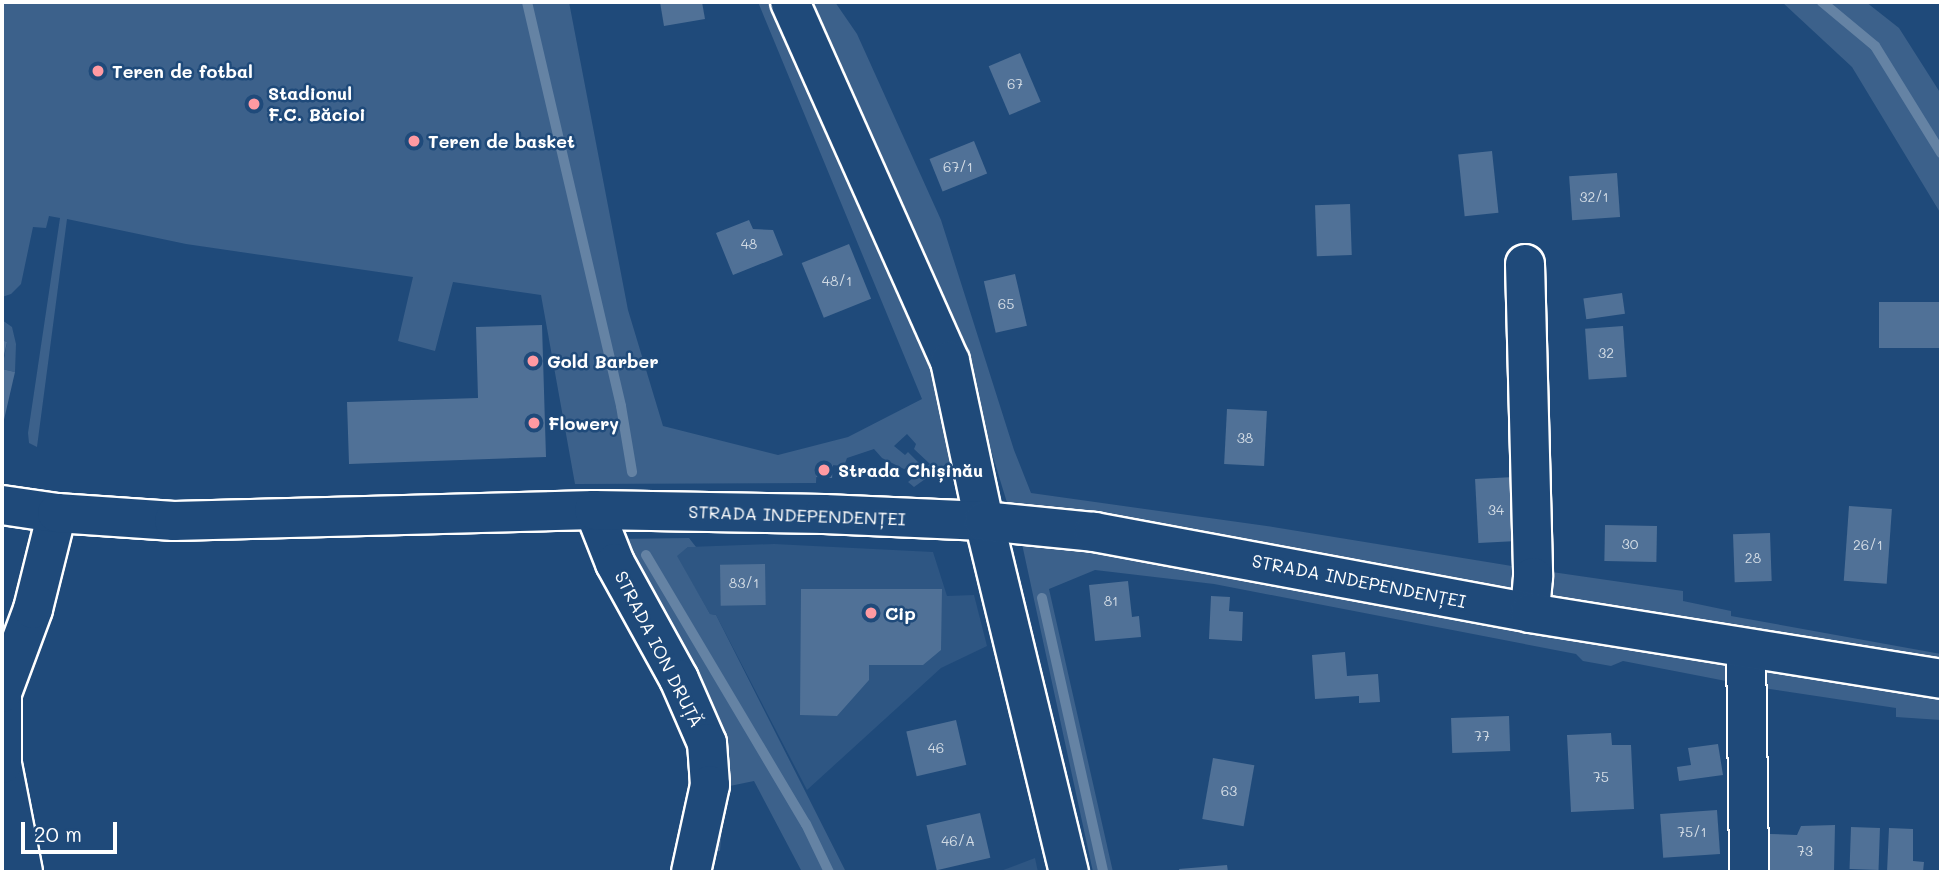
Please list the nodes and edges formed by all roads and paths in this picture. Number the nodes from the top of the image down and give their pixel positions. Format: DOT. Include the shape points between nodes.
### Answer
graph roads {
  1 [pos="790,2"];
  2 [pos="1525,264"];
  3 [pos="2,505"];
  4 [pos="594,510"];
  5 [pos="57,513"];
  6 [pos="984,521"];
  7 [pos="1530,613"];
  8 [pos="1746,649"];
  9 [pos="1941,679"];
  10 [pos="23,872"];
  11 [pos="691,872"];
  12 [pos="1069,872"];
  13 [pos="1749,872"];
  1 -- 6 [label="main road" via="950,361"];
  2 -- 7 [label="main road" via="1533,577"];
  3 -- 5 [label="main road, STRADA INDEPENDENȚEI"];
  4 -- 5 [label="main road, STRADA INDEPENDENȚEI" via="174,521"];
  4 -- 6 [label="main road, STRADA INDEPENDENȚEI"];
  4 -- 11 [label="main road, STRADA ION DRUȚĂ" via="609,552 679,678 707,743 710,785"];
  5 -- 10 [label="main road" via="33,609 2,693 2,764"];
  6 -- 7 [label="main road, STRADA INDEPENDENȚEI" via="1094,532"];
  6 -- 12 [label="main road"];
  7 -- 8 [label="main road, STRADA INDEPENDENȚEI"];
  8 -- 9 [label="main road, STRADA INDEPENDENȚEI"];
  8 -- 13 [label="main road"];
}
